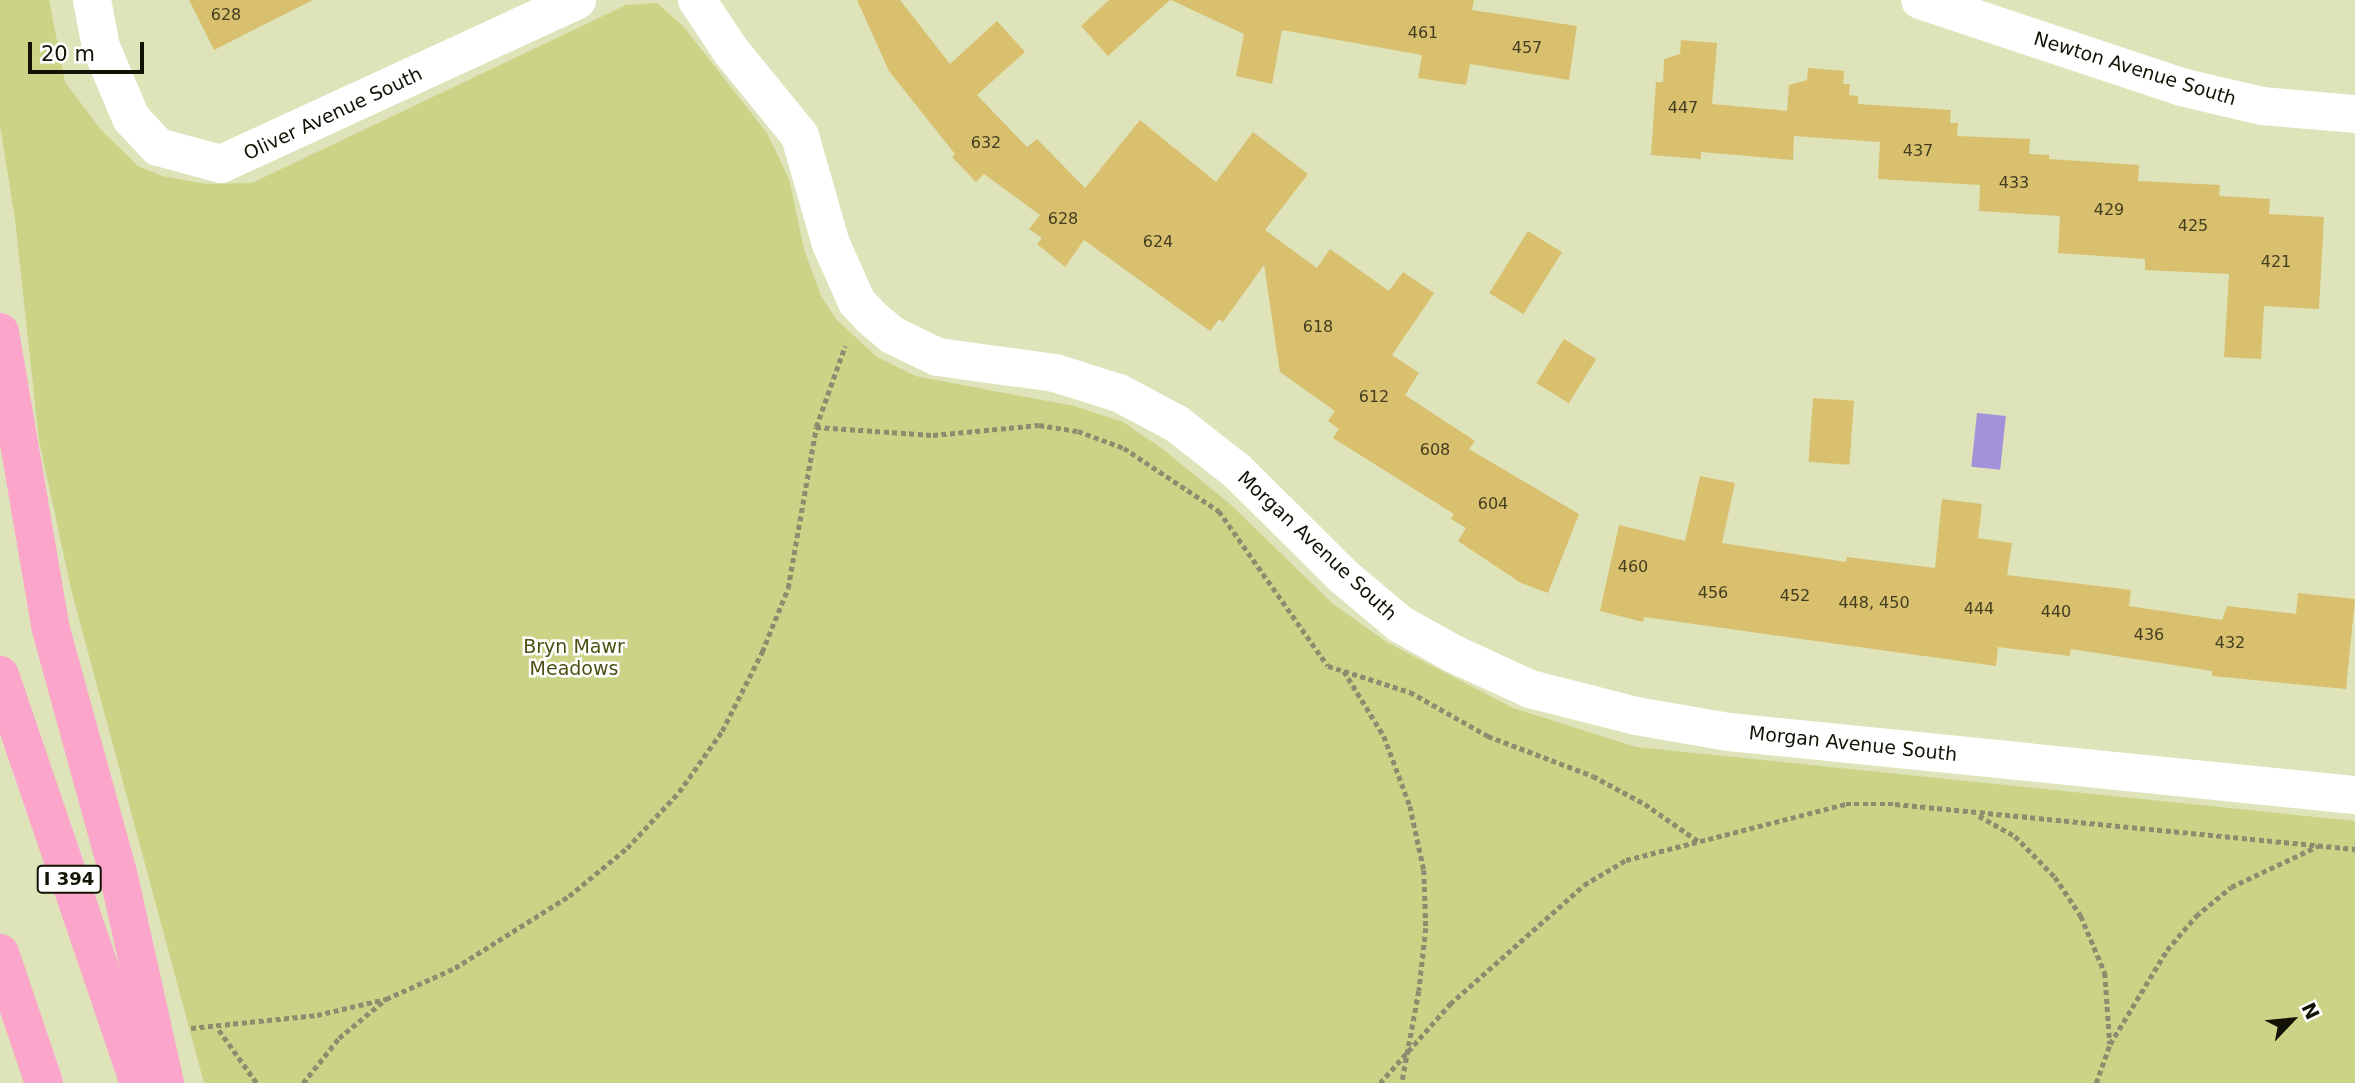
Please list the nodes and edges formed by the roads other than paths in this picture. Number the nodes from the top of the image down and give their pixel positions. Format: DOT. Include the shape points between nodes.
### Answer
graph roads {
  1 [pos="92,0"];
  2 [pos="577,0"];
  3 [pos="697,0"];
  4 [pos="1920,0"];
  5 [pos="2355,114"];
  6 [pos="0,332"];
  7 [pos="0,675"];
  8 [pos="2355,795"];
  9 [pos="0,953"];
  10 [pos="44,1083"];
  11 [pos="139,1083"];
  12 [pos="165,1083"];
  1 -- 2 [label="street, Oliver Avenue South" via="101,47 131,118 158,147 221,164"];
  3 -- 8 [label="street, Morgan Avenue South" via="731,51 800,136 831,244 857,302 892,335 938,357 1055,373 1119,393 1177,424 1237,471 1343,576 1399,624 1530,689 1636,716 1729,732"];
  4 -- 5 [label="street, Newton Avenue South" via="2181,87 2262,106"];
  6 -- 12 [label="highway" via="50,626 118,873"];
  7 -- 11 [label="highway, I 394"];
  9 -- 10 [label="highway"];
}
